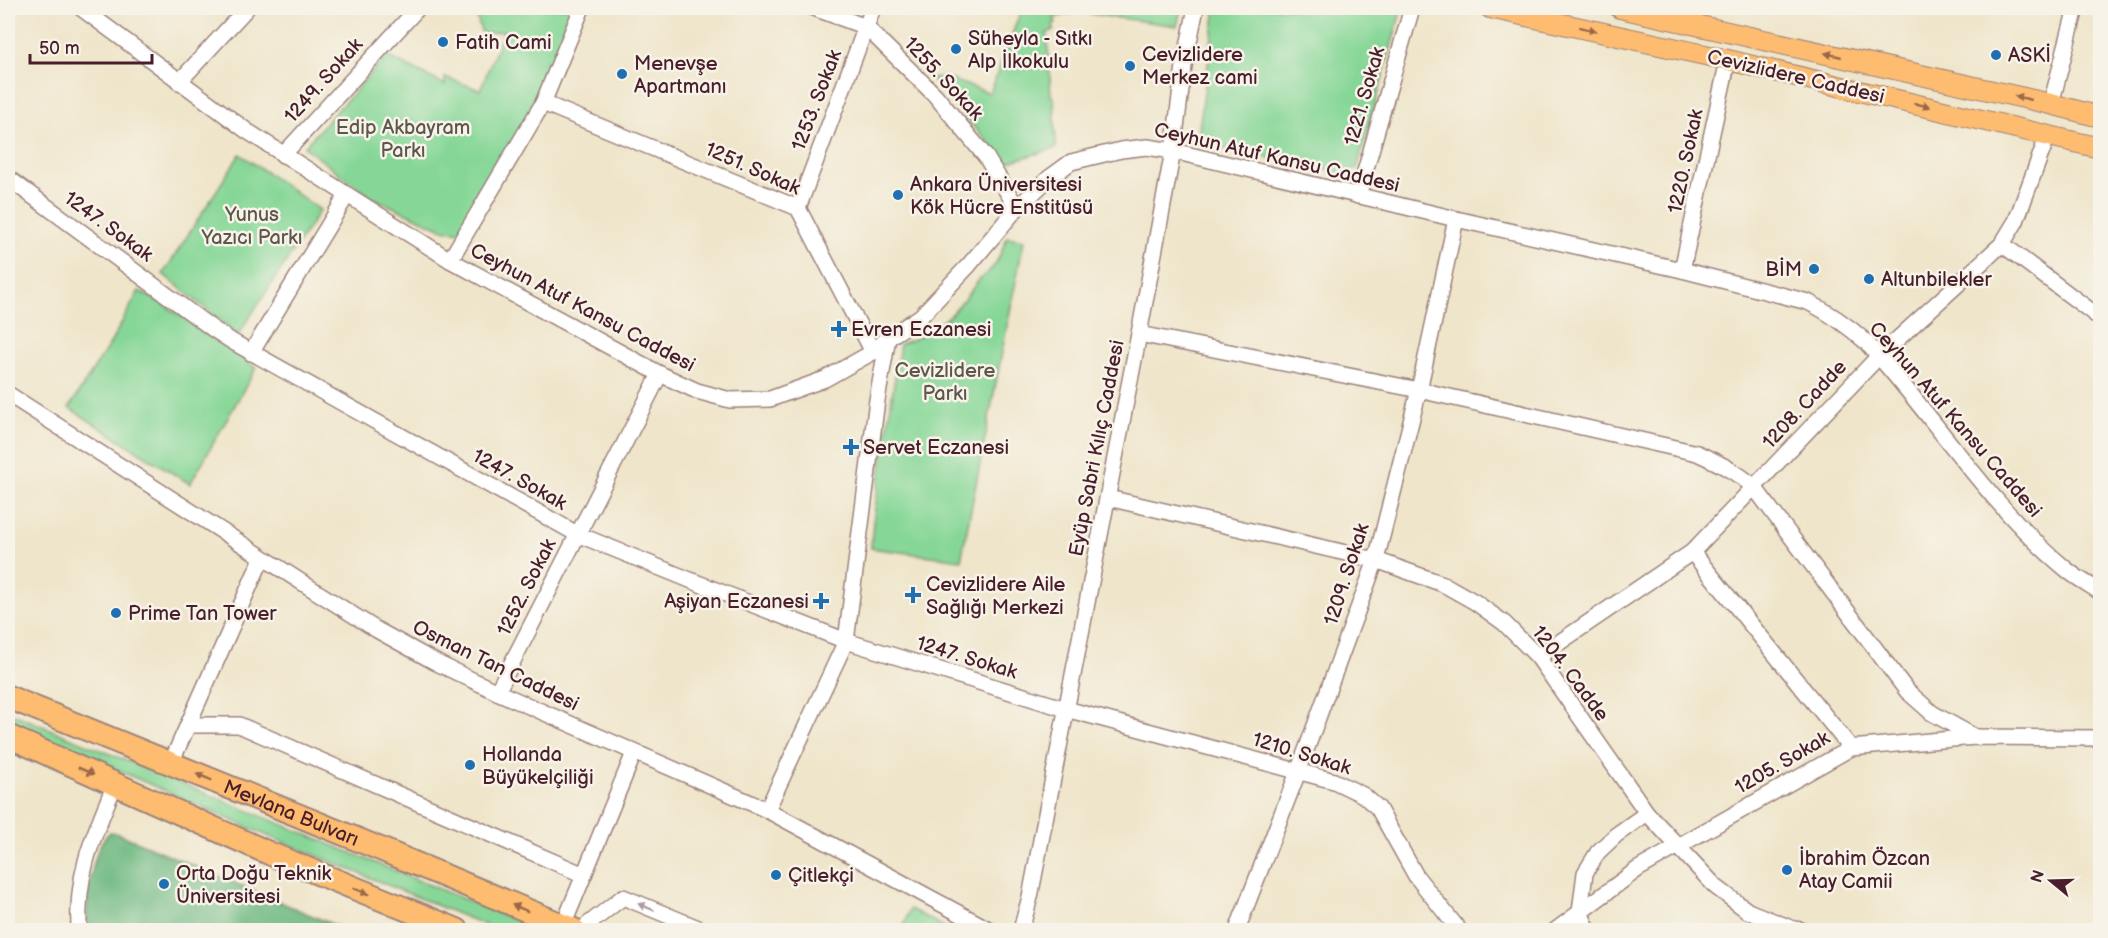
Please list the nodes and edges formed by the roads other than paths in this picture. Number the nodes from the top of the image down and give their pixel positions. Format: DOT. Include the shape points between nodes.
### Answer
graph roads {
  1 [pos="81,8"];
  2 [pos="247,8"];
  3 [pos="418,8"];
  4 [pos="582,8"];
  5 [pos="814,8"];
  6 [pos="873,8"];
  7 [pos="1196,8"];
  8 [pos="1412,8"];
  9 [pos="1490,8"];
  10 [pos="1620,8"];
  11 [pos="2076,8"];
  12 [pos="1655,11"];
  13 [pos="866,27"];
  14 [pos="1728,60"];
  15 [pos="179,82"];
  16 [pos="543,103"];
  17 [pos="2051,104"];
  18 [pos="2100,117"];
  19 [pos="2048,135"];
  20 [pos="2100,148"];
  21 [pos="1173,151"];
  22 [pos="283,155"];
  23 [pos="8,178"];
  24 [pos="347,195"];
  25 [pos="1358,196"];
  26 [pos="798,208"];
  27 [pos="1017,208"];
  28 [pos="1456,219"];
  29 [pos="2002,244"];
  30 [pos="450,260"];
  31 [pos="1682,270"];
  32 [pos="2100,318"];
  33 [pos="1139,334"];
  34 [pos="888,338"];
  35 [pos="873,352"];
  36 [pos="251,353"];
  37 [pos="1879,356"];
  38 [pos="660,374"];
  39 [pos="1419,390"];
  40 [pos="8,394"];
  41 [pos="1754,488"];
  42 [pos="1108,498"];
  43 [pos="577,534"];
  44 [pos="1692,552"];
  45 [pos="262,558"];
  46 [pos="1376,560"];
  47 [pos="2100,592"];
  48 [pos="846,641"];
  49 [pos="1538,657"];
  50 [pos="497,692"];
  51 [pos="8,697"];
  52 [pos="1066,710"];
  53 [pos="188,725"];
  54 [pos="8,736"];
  55 [pos="1975,737"];
  56 [pos="2100,738"];
  57 [pos="33,747"];
  58 [pos="1851,747"];
  59 [pos="8,750"];
  60 [pos="634,753"];
  61 [pos="171,763"];
  62 [pos="1298,772"];
  63 [pos="116,784"];
  64 [pos="767,810"];
  65 [pos="1647,813"];
  66 [pos="1676,846"];
  67 [pos="584,875"];
  68 [pos="1580,912"];
  69 [pos="573,929"];
  70 [pos="79,930"];
  71 [pos="457,930"];
  72 [pos="698,930"];
  73 [pos="990,930"];
  74 [pos="1021,930"];
  75 [pos="1237,930"];
  76 [pos="1459,930"];
  77 [pos="1556,930"];
  78 [pos="1588,930"];
  79 [pos="1801,930"];
  1 -- 15 [label="street, Ceyhun Atuf Kansu Caddesi"];
  2 -- 15 [label="street"];
  3 -- 22 [label="street, 1249. Sokak"];
  4 -- 16 [label="street"];
  5 -- 13 [label="street, 1255. Sokak"];
  6 -- 13 [label="street, 1253. Sokak"];
  7 -- 21 [label="street, Eyüp Sabri Kılıç Caddesi"];
  8 -- 25 [label="street, 1221. Sokak"];
  9 -- 14 [label="main road, Cevizlidere Caddesi, one-way"];
  10 -- 12 [label="main road, Cevizlidere Caddesi"];
  11 -- 17 [label="street"];
  17 -- 12 [label="main road, Cevizlidere Caddesi, one-way"];
  13 -- 26 [label="street, 1253. Sokak"];
  13 -- 27 [label="street, 1255. Sokak" via="935,95 986,157"];
  14 -- 19 [label="main road, Cevizlidere Caddesi, one-way"];
  14 -- 31 [label="street, 1220. Sokak"];
  15 -- 22 [label="street, Ceyhun Atuf Kansu Caddesi"];
  16 -- 26 [label="street, 1251. Sokak"];
  16 -- 30 [label="street"];
  17 -- 18 [label="main road, Cevizlidere Caddesi"];
  19 -- 20 [label="main road, Cevizlidere Caddesi"];
  19 -- 29 [label="street, 1208. Cadde" via="2016,221"];
  21 -- 25 [label="street, Ceyhun Atuf Kansu Caddesi"];
  21 -- 27 [label="street, Ceyhun Atuf Kansu Caddesi" via="1146,147 1071,162"];
  21 -- 33 [label="street, Eyüp Sabri Kılıç Caddesi"];
  22 -- 24 [label="street, Ceyhun Atuf Kansu Caddesi"];
  23 -- 36 [label="street, 1247. Sokak"];
  24 -- 30 [label="street, Ceyhun Atuf Kansu Caddesi"];
  24 -- 36 [label="street"];
  25 -- 28 [label="street, Ceyhun Atuf Kansu Caddesi"];
  26 -- 35 [label="street, 1251. Sokak"];
  27 -- 34 [label="street, Ceyhun Atuf Kansu Caddesi" via="921,316"];
  28 -- 31 [label="street, Ceyhun Atuf Kansu Caddesi"];
  28 -- 39 [label="street, 1209. Sokak"];
  29 -- 32 [label="street"];
  29 -- 37 [label="street, 1208. Cadde"];
  30 -- 38 [label="street, Ceyhun Atuf Kansu Caddesi"];
  31 -- 37 [label="street, Ceyhun Atuf Kansu Caddesi" via="1808,302 1848,326"];
  33 -- 39 [label="street"];
  33 -- 42 [label="street, Eyüp Sabri Kılıç Caddesi"];
  34 -- 35 [label="street, Ceyhun Atuf Kansu Caddesi"];
  34 -- 48 [label="street"];
  35 -- 38 [label="street, Ceyhun Atuf Kansu Caddesi" via="825,379 770,399 730,400 697,391"];
  36 -- 43 [label="street, 1247. Sokak"];
  37 -- 41 [label="street, 1208. Cadde"];
  37 -- 47 [label="street, Ceyhun Atuf Kansu Caddesi" via="2012,518 2067,571"];
  38 -- 43 [label="street, 1252. Sokak"];
  39 -- 41 [label="street" via="1697,453 1738,473"];
  39 -- 46 [label="street, 1209. Sokak"];
  40 -- 45 [label="street, Osman Tan Caddesi"];
  41 -- 44 [label="street, 1208. Cadde"];
  41 -- 55 [label="street" via="1907,691 1932,713"];
  42 -- 46 [label="street, 1204. Cadde"];
  42 -- 52 [label="street, Eyüp Sabri Kılıç Caddesi"];
  43 -- 48 [label="street, 1247. Sokak"];
  43 -- 50 [label="street, 1252. Sokak"];
  44 -- 49 [label="street, 1208. Cadde"];
  44 -- 58 [label="street"];
  45 -- 50 [label="street, Osman Tan Caddesi" via="377,630"];
  45 -- 53 [label="street"];
  46 -- 49 [label="street, 1204. Cadde" via="1443,584 1475,602 1504,623"];
  46 -- 62 [label="street, 1209. Sokak"];
  48 -- 52 [label="street, 1247. Sokak"];
  48 -- 64 [label="street"];
  49 -- 65 [label="street, 1204. Cadde"];
  50 -- 60 [label="street, Osman Tan Caddesi"];
  51 -- 61 [label="highway, Mevlana Bulvarı"];
  52 -- 62 [label="street, 1210. Sokak"];
  52 -- 74 [label="street, Eyüp Sabri Kılıç Caddesi"];
  53 -- 61 [label="street"];
  53 -- 67 [label="street" via="239,725"];
  54 -- 57 [label="highway"];
  55 -- 56 [label="street, 1205. Sokak"];
  55 -- 58 [label="street, 1205. Sokak"];
  57 -- 59 [label="highway"];
  57 -- 63 [label="highway, one-way"];
  58 -- 66 [label="street, 1205. Sokak"];
  60 -- 64 [label="street, Osman Tan Caddesi"];
  60 -- 67 [label="street"];
  69 -- 61 [label="highway, Mevlana Bulvarı, one-way"];
  62 -- 75 [label="street, 1209. Sokak"];
  62 -- 76 [label="street, 1210. Sokak" via="1334,781 1373,803 1383,814 1416,876"];
  63 -- 70 [label="street" via="84,864"];
  63 -- 71 [label="highway, one-way" via="271,854"];
  64 -- 73 [label="street, Osman Tan Caddesi"];
  65 -- 66 [label="street, 1204. Cadde"];
  65 -- 68 [label="street" via="1598,852 1585,873"];
  66 -- 68 [label="street, 1205. Sokak" via="1624,878"];
  66 -- 79 [label="street, 1204. Cadde" via="1748,911"];
  67 -- 69 [label="street"];
  68 -- 77 [label="street, 1205. Sokak"];
  68 -- 78 [label="street"];
  72 -- 69 [label="street, one-way" via="623,897"];
}
